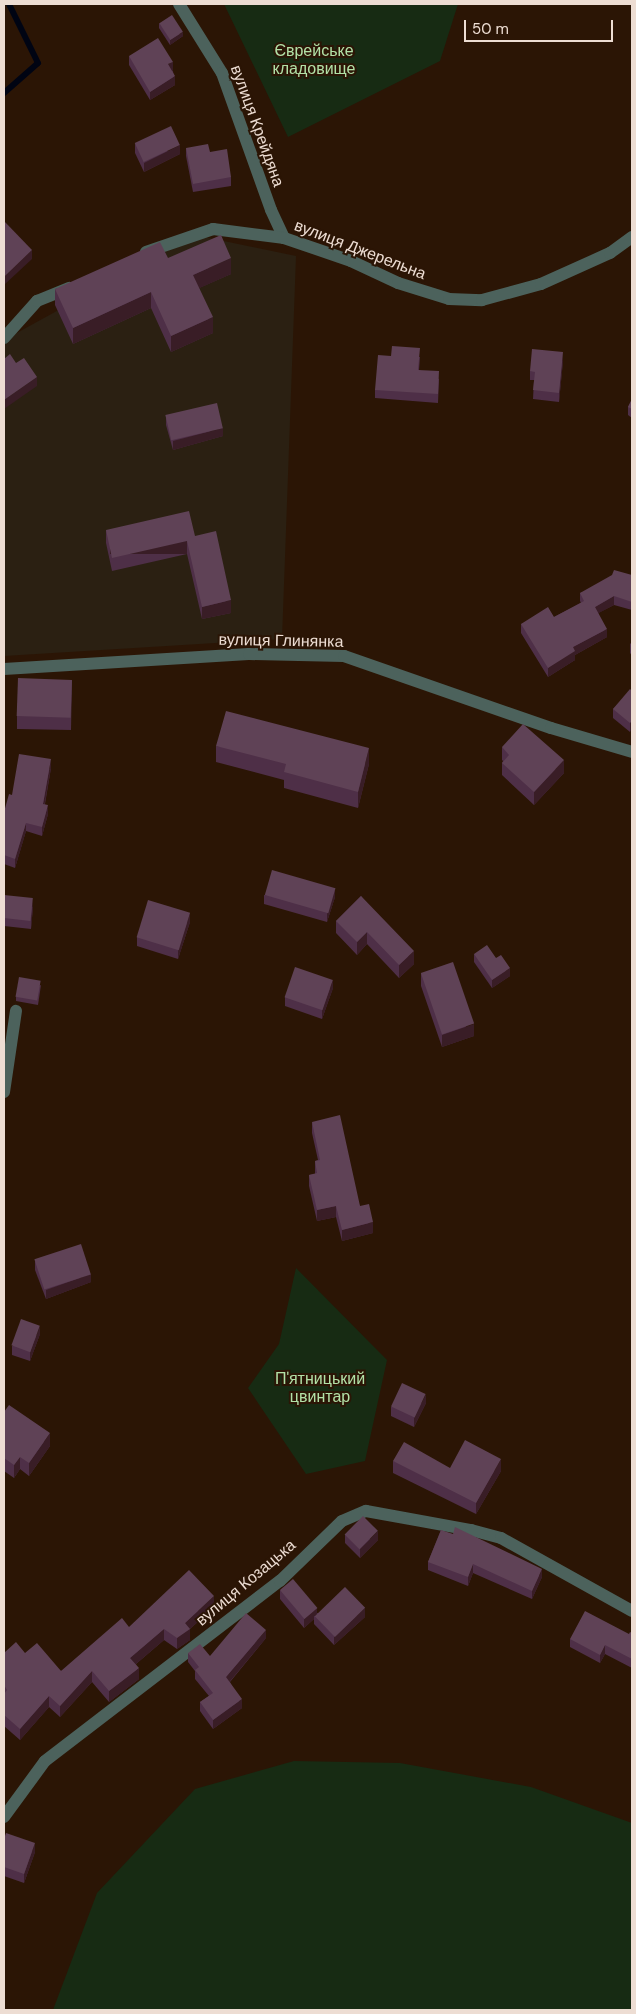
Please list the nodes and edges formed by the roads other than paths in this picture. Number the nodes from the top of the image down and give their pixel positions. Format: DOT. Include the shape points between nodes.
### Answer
graph roads {
  1 [pos="179,4"];
  2 [pos="632,237"];
  3 [pos="284,238"];
  4 [pos="133,256"];
  5 [pos="85,280"];
  6 [pos="4,338"];
  7 [pos="4,671"];
  8 [pos="632,752"];
  9 [pos="16,1011"];
  10 [pos="4,1092"];
  11 [pos="632,1612"];
  12 [pos="4,1817"];
  1 -- 3 [label="street, вулиця Крейдяна" via="222,73"];
  2 -- 3 [label="street, вулиця Джерельна" via="610,252 541,284 482,300 448,299"];
  3 -- 4 [label="street, вулиця Джерельна" via="213,229"];
  5 -- 6 [label="street" via="37,301"];
  7 -- 8 [label="street, вулиця Глинянка" via="249,654 344,656 551,728"];
  9 -- 10 [label="street"];
  11 -- 12 [label="street, вулиця Козацька" via="501,1538 366,1511 342,1521 280,1581 45,1761"];
}
